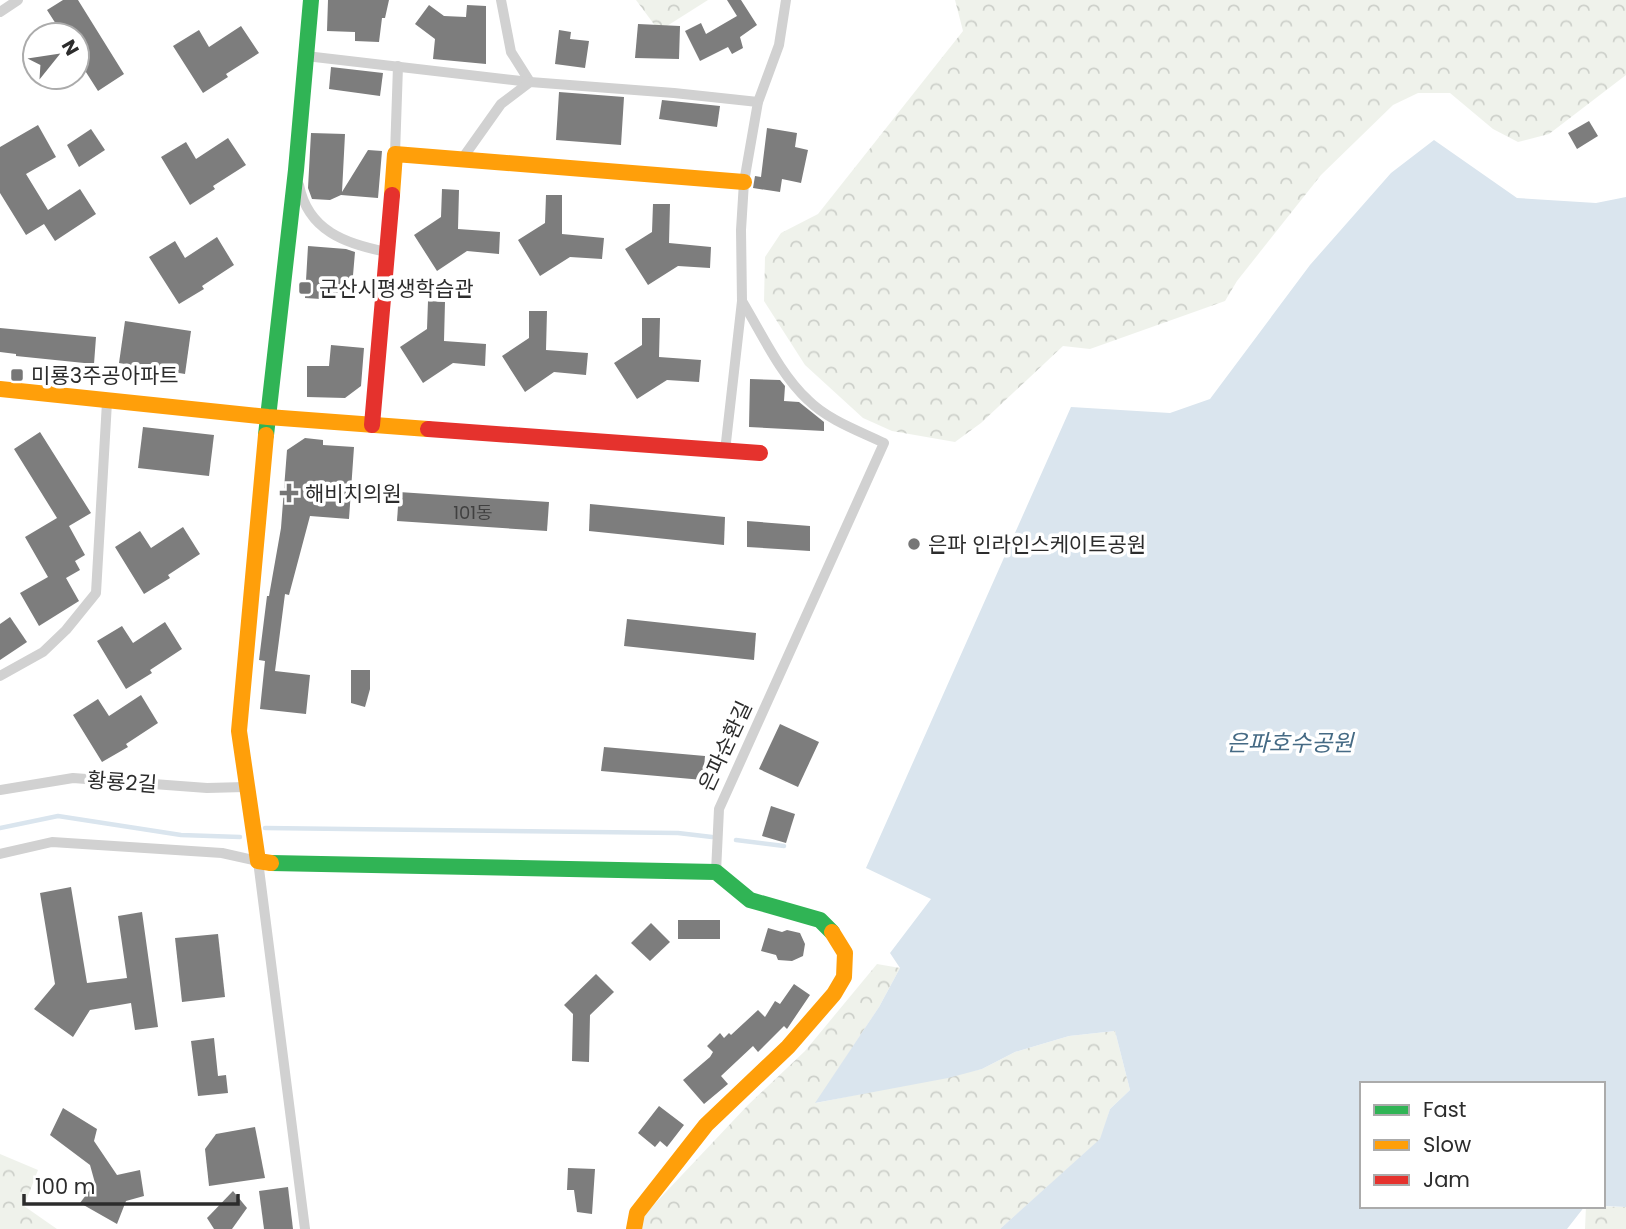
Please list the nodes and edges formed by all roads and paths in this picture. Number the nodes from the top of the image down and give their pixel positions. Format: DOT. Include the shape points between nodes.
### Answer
graph roads {
  1 [pos="18,0"];
  2 [pos="311,0"];
  3 [pos="501,0"];
  4 [pos="786,0"];
  5 [pos="0,12"];
  6 [pos="306,56"];
  7 [pos="398,66"];
  8 [pos="530,82"];
  9 [pos="758,102"];
  10 [pos="395,154"];
  11 [pos="462,159"];
  12 [pos="296,170"];
  13 [pos="744,182"];
  14 [pos="387,252"];
  15 [pos="742,301"];
  16 [pos="0,390"];
  17 [pos="107,402"];
  18 [pos="268,417"];
  19 [pos="372,425"];
  20 [pos="725,451"];
  21 [pos="760,453"];
  22 [pos="0,676"];
  23 [pos="245,787"];
  24 [pos="0,790"];
  25 [pos="0,854"];
  26 [pos="258,861"];
  27 [pos="716,872"];
  28 [pos="305,1229"];
  29 [pos="634,1229"];
  1 -- 5 [label="street"];
  2 -- 6 [label="street"];
  3 -- 8 [label="street" via="511,52"];
  4 -- 9 [label="street" via="779,45"];
  6 -- 7 [label="street"];
  6 -- 12 [label="street"];
  7 -- 8 [label="street"];
  7 -- 10 [label="street"];
  8 -- 9 [label="street"];
  8 -- 11 [label="street" via="501,104"];
  9 -- 13 [label="street"];
  10 -- 11 [label="street"];
  10 -- 14 [label="street"];
  11 -- 13 [label="street"];
  12 -- 14 [label="street" via="303,205 330,233"];
  12 -- 18 [label="street"];
  13 -- 15 [label="street"];
  14 -- 19 [label="street"];
  15 -- 20 [label="street"];
  15 -- 27 [label="street, 은파순환길" via="808,400 884,443 719,809"];
  16 -- 17 [label="street"];
  17 -- 18 [label="street"];
  17 -- 22 [label="street" via="96,593 43,652"];
  18 -- 19 [label="street"];
  18 -- 23 [label="street" via="239,731"];
  19 -- 20 [label="street"];
  20 -- 21 [label="street"];
  23 -- 24 [label="street, 황룡2길" via="73,778"];
  23 -- 26 [label="street"];
  25 -- 26 [label="street" via="52,842 222,853"];
  26 -- 27 [label="street"];
  26 -- 28 [label="street"];
  27 -- 29 [label="street" via="750,900 820,920 845,953 844,977 796,1038 706,1125 636,1213"];
}
